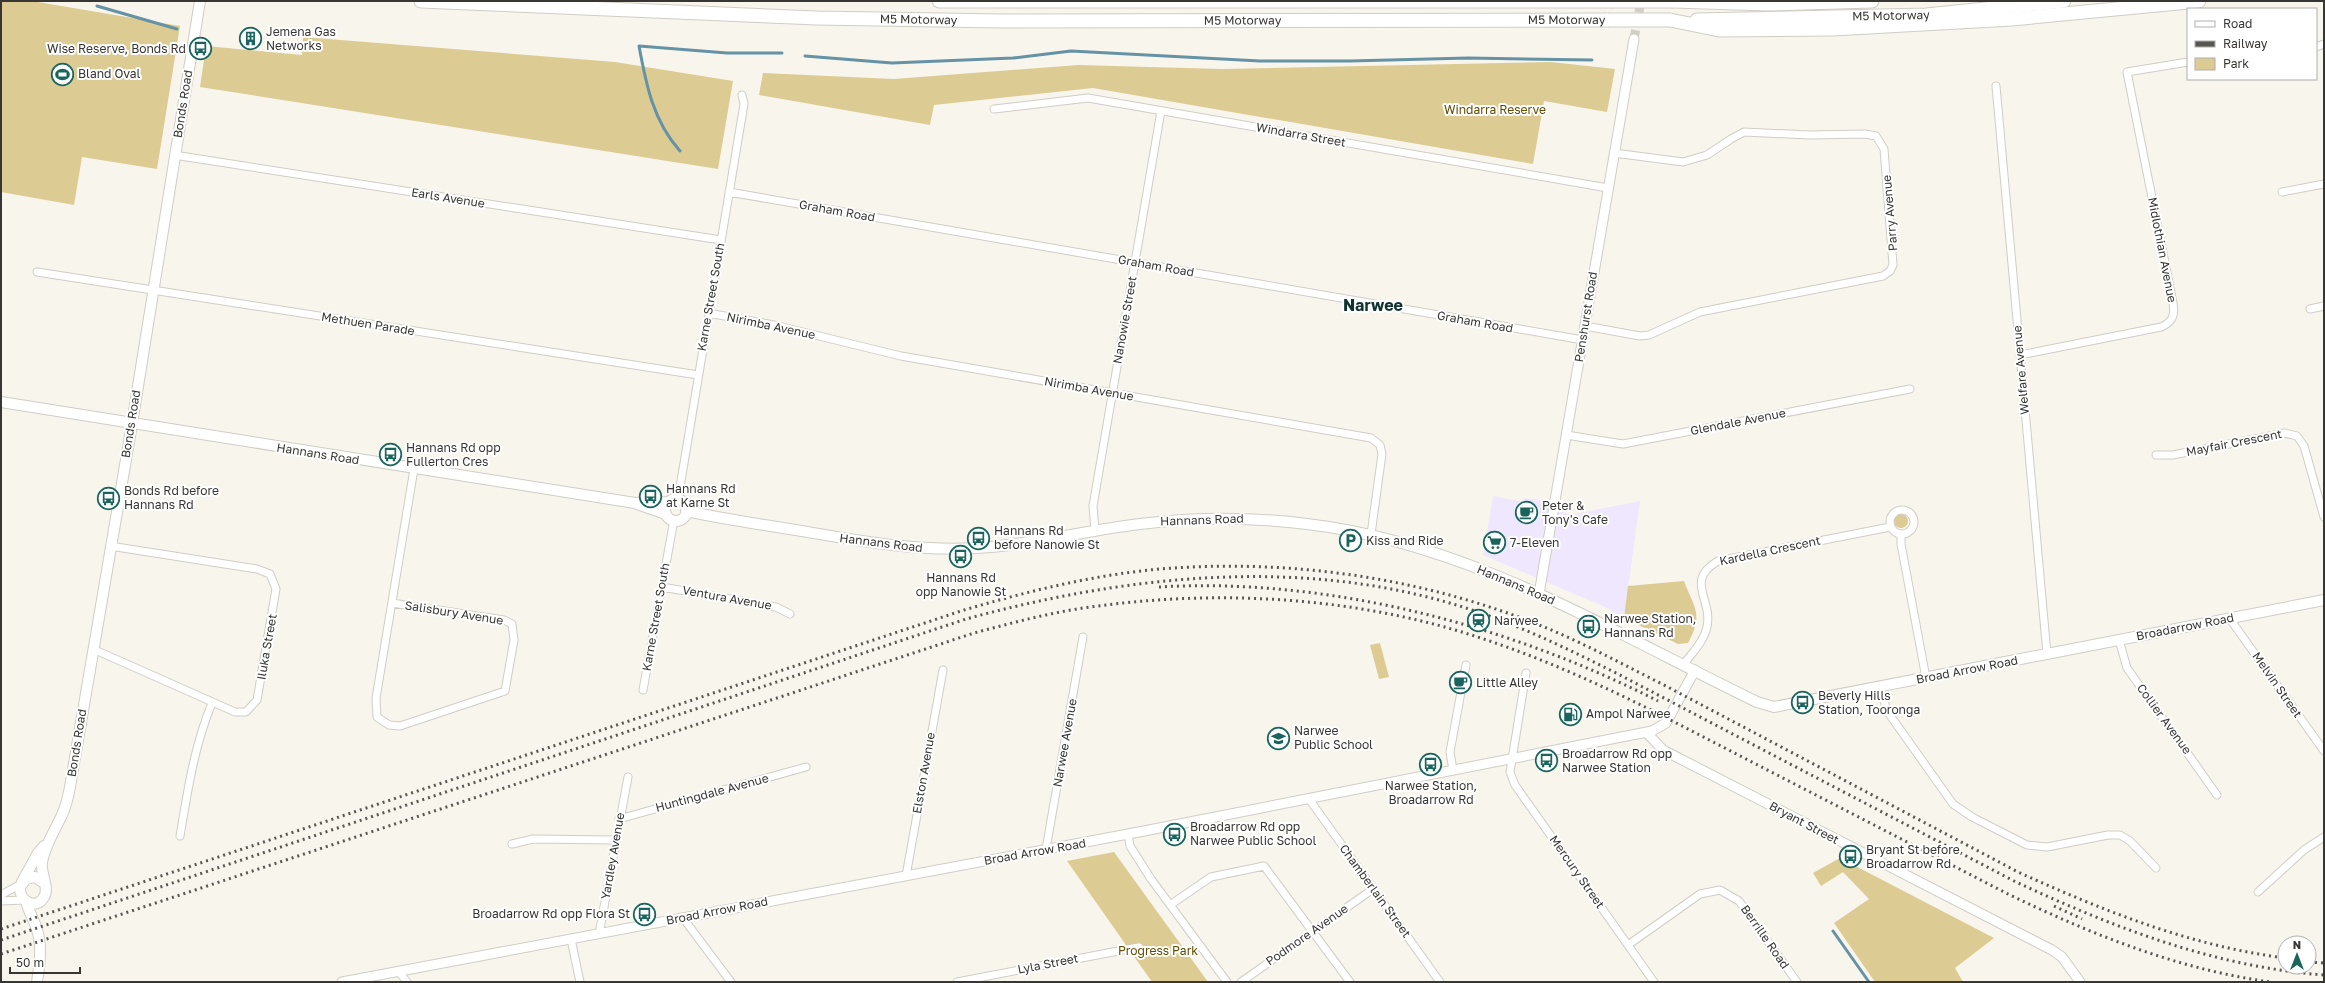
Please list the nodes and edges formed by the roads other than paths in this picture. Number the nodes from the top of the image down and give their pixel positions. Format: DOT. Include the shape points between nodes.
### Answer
graph roads {
  1 [pos="200,1"];
  2 [pos="421,1"];
  3 [pos="939,1"];
  4 [pos="1611,1"];
  5 [pos="1673,1"];
  6 [pos="1677,1"];
  7 [pos="1872,1"];
  8 [pos="2064,1"];
  9 [pos="2199,1"];
  10 [pos="1670,20"];
  11 [pos="1634,39"];
  12 [pos="2187,62"];
  13 [pos="1996,86"];
  14 [pos="742,95"];
  15 [pos="994,109"];
  16 [pos="1162,111"];
  17 [pos="1614,153"];
  18 [pos="174,155"];
  19 [pos="2324,184"];
  20 [pos="1608,188"];
  21 [pos="729,192"];
  22 [pos="2282,192"];
  23 [pos="721,240"];
  24 [pos="1135,262"];
  25 [pos="37,272"];
  26 [pos="153,290"];
  27 [pos="2324,306"];
  28 [pos="2310,309"];
  29 [pos="708,313"];
  30 [pos="1585,326"];
  31 [pos="1583,340"];
  32 [pos="2020,355"];
  33 [pos="698,375"];
  34 [pos="1910,389"];
  35 [pos="1113,393"];
  36 [pos="1,402"];
  37 [pos="132,424"];
  38 [pos="1566,435"];
  39 [pos="2156,455"];
  40 [pos="414,469"];
  41 [pos="678,499"];
  42 [pos="668,502"];
  43 [pos="635,503"];
  44 [pos="686,511"];
  45 [pos="670,517"];
  46 [pos="2324,517"];
  47 [pos="1890,527"];
  48 [pos="1095,530"];
  49 [pos="1371,534"];
  50 [pos="1901,534"];
  51 [pos="110,546"];
  52 [pos="662,587"];
  53 [pos="1539,594"];
  54 [pos="2324,600"];
  55 [pos="392,603"];
  56 [pos="790,614"];
  57 [pos="2230,619"];
  58 [pos="1083,637"];
  59 [pos="2119,640"];
  60 [pos="93,649"];
  61 [pos="2047,654"];
  62 [pos="1684,664"];
  63 [pos="1466,665"];
  64 [pos="943,670"];
  65 [pos="1694,670"];
  66 [pos="1526,673"];
  67 [pos="1926,678"];
  68 [pos="1880,687"];
  69 [pos="643,690"];
  70 [pos="212,703"];
  71 [pos="1646,732"];
  72 [pos="2324,752"];
  73 [pos="1512,759"];
  74 [pos="806,767"];
  75 [pos="1453,770"];
  76 [pos="628,778"];
  77 [pos="2217,795"];
  78 [pos="1309,799"];
  79 [pos="619,819"];
  80 [pos="1128,834"];
  81 [pos="180,836"];
  82 [pos="2324,837"];
  83 [pos="615,840"];
  84 [pos="48,842"];
  85 [pos="512,844"];
  86 [pos="1046,849"];
  87 [pos="2156,868"];
  88 [pos="906,876"];
  89 [pos="22,883"];
  90 [pos="44,883"];
  91 [pos="1373,889"];
  92 [pos="2258,892"];
  93 [pos="1,895"];
  94 [pos="1,900"];
  95 [pos="41,900"];
  96 [pos="25,901"];
  97 [pos="1170,905"];
  98 [pos="683,918"];
  99 [pos="35,923"];
  100 [pos="1313,931"];
  101 [pos="599,934"];
  102 [pos="572,939"];
  103 [pos="1628,945"];
  104 [pos="1139,947"];
  105 [pos="399,972"];
  106 [pos="37,982"];
  107 [pos="342,982"];
  108 [pos="407,982"];
  109 [pos="580,982"];
  110 [pos="731,982"];
  111 [pos="957,982"];
  112 [pos="1227,982"];
  113 [pos="1241,982"];
  114 [pos="1350,982"];
  115 [pos="1440,982"];
  116 [pos="1654,982"];
  117 [pos="1797,982"];
  118 [pos="2080,982"];
  1 -- 18 [label="main road, Bonds Road"];
  2 -- 10 [label="highway, M5 Motorway, bridge" via="832,19"];
  3 -- 4 [label="highway, M5 Motorway"];
  4 -- 5 [label="highway, M5 Motorway, bridge"];
  5 -- 6 [label="highway"];
  5 -- 7 [label="highway, M5 Motorway" via="1768,4"];
  8 -- 10 [label="highway, M5 Motorway" via="1912,15"];
  9 -- 10 [label="highway" via="2012,19 1833,29 1719,30"];
  11 -- 17 [label="street, Penshurst Road"];
  12 -- 32 [label="street, Midlothian Avenue" via="2127,72 2174,316 2161,327"];
  13 -- 32 [label="street, Welfare Avenue"];
  14 -- 21 [label="street, Karne Street South" via="744,104"];
  15 -- 16 [label="street, Windarra Street" via="1088,98"];
  16 -- 20 [label="street, Windarra Street"];
  16 -- 24 [label="street, Nanowie Street"];
  17 -- 20 [label="street, Penshurst Road"];
  17 -- 30 [label="street, Parry Avenue" via="1683,162 1707,155 1744,132 1876,136 1884,149 1893,265 1883,276 1700,312 1649,335 1640,336"];
  18 -- 23 [label="street, Earls Avenue"];
  18 -- 26 [label="main road, Bonds Road"];
  19 -- 22 [label="street"];
  20 -- 30 [label="street, Penshurst Road"];
  21 -- 23 [label="street, Karne Street South"];
  21 -- 24 [label="street, Graham Road"];
  23 -- 29 [label="street, Karne Street South"];
  24 -- 31 [label="street, Graham Road"];
  24 -- 35 [label="street, Nanowie Street"];
  25 -- 26 [label="street, Methuen Parade"];
  26 -- 33 [label="street, Methuen Parade"];
  26 -- 37 [label="main road, Bonds Road"];
  27 -- 28 [label="street"];
  29 -- 33 [label="street, Karne Street South"];
  29 -- 35 [label="street, Nirimba Avenue" via="774,325 901,356"];
  30 -- 31 [label="street, Penshurst Road"];
  31 -- 38 [label="street, Penshurst Road"];
  32 -- 61 [label="street, Welfare Avenue"];
  33 -- 41 [label="street, Karne Street South"];
  34 -- 38 [label="street, Glendale Avenue" via="1623,444"];
  35 -- 48 [label="street, Nanowie Street" via="1093,506"];
  35 -- 49 [label="street, Nirimba Avenue" via="1371,438 1380,445 1382,454"];
  36 -- 37 [label="main road, Hannans Road"];
  37 -- 40 [label="main road, Hannans Road"];
  37 -- 51 [label="main road, Bonds Road"];
  38 -- 53 [label="street, Penshurst Road"];
  39 -- 46 [label="street, Mayfair Crescent" via="2173,455 2285,433 2297,436 2304,446"];
  40 -- 43 [label="main road, Hannans Road"];
  40 -- 55 [label="street"];
  41 -- 42 [label="main road"];
  41 -- 44 [label="main road" via="683,502"];
  42 -- 43 [label="main road, Hannans Road"];
  42 -- 45 [label="main road"];
  43 -- 45 [label="main road, Hannans Road"];
  44 -- 45 [label="main road" via="680,519"];
  44 -- 48 [label="main road, Hannans Road" via="881,545 943,549 1003,545"];
  45 -- 52 [label="street, Karne Street South"];
  47 -- 50 [label="street" via="1894,532"];
  47 -- 50 [label="street" via="1890,519 1894,512 1908,511 1913,517 1913,527"];
  47 -- 62 [label="street, Kardella Crescent" via="1718,561 1707,567 1701,584 1708,621 1698,645"];
  48 -- 49 [label="main road, Hannans Road" via="1163,521 1232,518 1308,524"];
  49 -- 53 [label="main road, Hannans Road" via="1475,567"];
  50 -- 67 [label="street"];
  51 -- 60 [label="main road, Bonds Road"];
  51 -- 70 [label="street, Iluka Street" via="257,569 270,574 273,578 276,595 258,700 251,709 241,713"];
  52 -- 56 [label="street, Ventura Avenue" via="776,607"];
  52 -- 69 [label="street, Karne Street South"];
  53 -- 62 [label="main road, Hannans Road"];
  54 -- 57 [label="main road, Broadarrow Road"];
  55 -- 55 [label="street, Salisbury Avenue" via="375,706 376,717 384,723 400,726 505,691 514,640 512,624 504,620"];
  57 -- 59 [label="main road, Broadarrow Road"];
  57 -- 72 [label="street, Melvin Street"];
  58 -- 86 [label="street, Narwee Avenue"];
  59 -- 61 [label="main road, Broadarrow Road"];
  59 -- 77 [label="street, Collier Avenue" via="2128,668"];
  60 -- 70 [label="street, Iluka Street"];
  60 -- 84 [label="main road, Bonds Road" via="67,799"];
  61 -- 67 [label="main road, Broad Arrow Road"];
  62 -- 65 [label="main road, Hannans Road"];
  63 -- 75 [label="street" via="1450,752"];
  64 -- 88 [label="street, Elston Avenue"];
  65 -- 68 [label="main road, Broad Arrow Road" via="1774,707"];
  65 -- 71 [label="street, Broad Arrow Road" via="1666,723"];
  66 -- 73 [label="street, Mercury Street"];
  67 -- 68 [label="main road, Broad Arrow Road"];
  68 -- 87 [label="street" via="1890,716 1953,804 1972,817 2027,845 2047,847 2120,835 2130,841"];
  70 -- 81 [label="street" via="193,757"];
  71 -- 73 [label="street, Broad Arrow Road"];
  71 -- 118 [label="street, Bryant Street" via="1663,750 2052,950 2062,957"];
  73 -- 75 [label="street, Broad Arrow Road"];
  73 -- 103 [label="street, Mercury Street" via="1510,772 1515,785"];
  74 -- 79 [label="street, Huntingdale Avenue"];
  75 -- 78 [label="street, Broad Arrow Road"];
  76 -- 79 [label="street, Yardley Avenue"];
  78 -- 80 [label="street, Broad Arrow Road"];
  78 -- 91 [label="street, Chamberlain Street"];
  79 -- 83 [label="street, Yardley Avenue"];
  80 -- 86 [label="street, Broad Arrow Road"];
  80 -- 97 [label="street" via="1130,846"];
  82 -- 92 [label="street" via="2304,850"];
  83 -- 85 [label="street" via="533,839"];
  83 -- 101 [label="street, Yardley Avenue"];
  84 -- 89 [label="main road, Bonds Road" via="38,852"];
  84 -- 90 [label="main road, Bonds Road" via="42,865"];
  86 -- 88 [label="street, Broad Arrow Road"];
  88 -- 98 [label="street, Broad Arrow Road"];
  89 -- 90 [label="main road" via="35,877"];
  89 -- 93 [label="street"];
  89 -- 96 [label="main road" via="20,894"];
  90 -- 95 [label="main road" via="46,894"];
  91 -- 100 [label="street, Podmore Avenue"];
  91 -- 115 [label="street, Chamberlain Street"];
  94 -- 96 [label="street"];
  95 -- 96 [label="main road" via="34,904"];
  95 -- 99 [label="main road"];
  96 -- 99 [label="main road"];
  97 -- 100 [label="street" via="1211,877 1264,866"];
  97 -- 112 [label="street"];
  98 -- 101 [label="street, Broad Arrow Road"];
  98 -- 110 [label="street"];
  99 -- 106 [label="main road" via="41,950"];
  100 -- 113 [label="street, Podmore Avenue"];
  100 -- 114 [label="street"];
  101 -- 102 [label="street, Broad Arrow Road"];
  102 -- 105 [label="street, Broad Arrow Road"];
  102 -- 109 [label="street"];
  103 -- 116 [label="street, Mercury Street"];
  103 -- 117 [label="street, Berrille Road" via="1700,894 1720,890 1740,901"];
  104 -- 111 [label="street, Lyla Street"];
  105 -- 107 [label="street, Broad Arrow Road"];
  105 -- 108 [label="street"];
}
